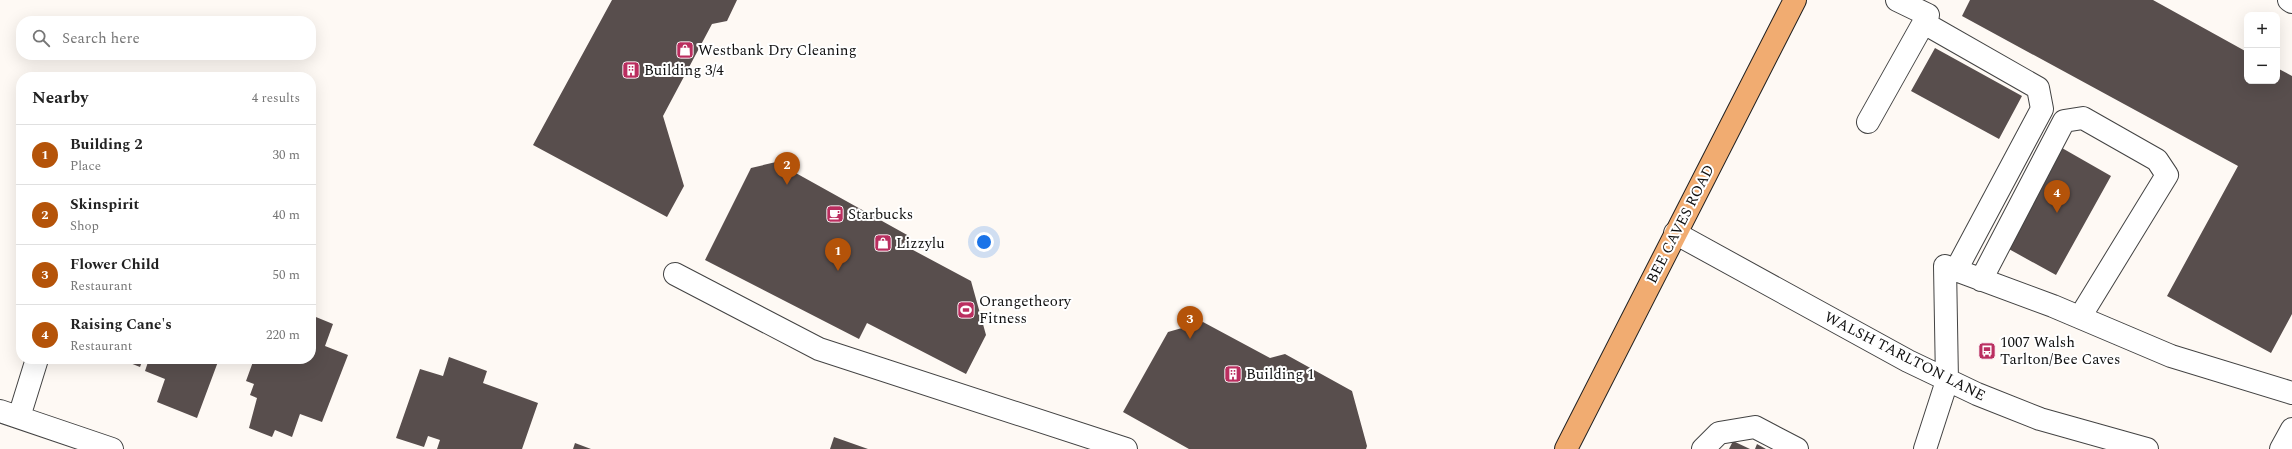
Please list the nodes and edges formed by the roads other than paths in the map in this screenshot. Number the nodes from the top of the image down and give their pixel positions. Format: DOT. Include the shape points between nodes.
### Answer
graph roads {
  1 [pos="1795,0"];
  2 [pos="1897,0"];
  3 [pos="2289,0"];
  4 [pos="2292,2"];
  5 [pos="1926,19"];
  6 [pos="1868,122"];
  7 [pos="1675,233"];
  8 [pos="1956,270"];
  9 [pos="675,274"];
  10 [pos="1981,280"];
  11 [pos="2080,317"];
  12 [pos="34,364"];
  13 [pos="1947,381"];
  14 [pos="2292,393"];
  15 [pos="9,414"];
  16 [pos="2292,429"];
  17 [pos="112,449"];
  18 [pos="1126,449"];
  19 [pos="1566,449"];
  20 [pos="1702,449"];
  21 [pos="1796,449"];
  22 [pos="1925,449"];
  23 [pos="2147,449"];
  24 [pos="2281,449"];
  1 -- 7 [label="main road, BEE CAVES ROAD"];
  2 -- 5 [label="street"];
  3 -- 4 [label="street"];
  5 -- 6 [label="street"];
  5 -- 8 [label="street" via="2038,88 2042,108"];
  7 -- 13 [label="street, WALSH TARLTON LANE"];
  7 -- 19 [label="main road, BEE CAVES ROAD"];
  8 -- 10 [label="street"];
  8 -- 13 [label="street" via="1946,266"];
  9 -- 18 [label="street" via="819,349"];
  10 -- 11 [label="street"];
  10 -- 11 [label="street" via="2064,122 2083,118 2157,160 2167,175"];
  11 -- 14 [label="street" via="2171,356"];
  12 -- 15 [label="street"];
  13 -- 22 [label="street"];
  13 -- 23 [label="street, WALSH TARLTON LANE" via="2040,419"];
  15 -- 17 [label="street"];
  16 -- 24 [label="street"];
  20 -- 21 [label="street" via="1718,433 1755,427"];
}
